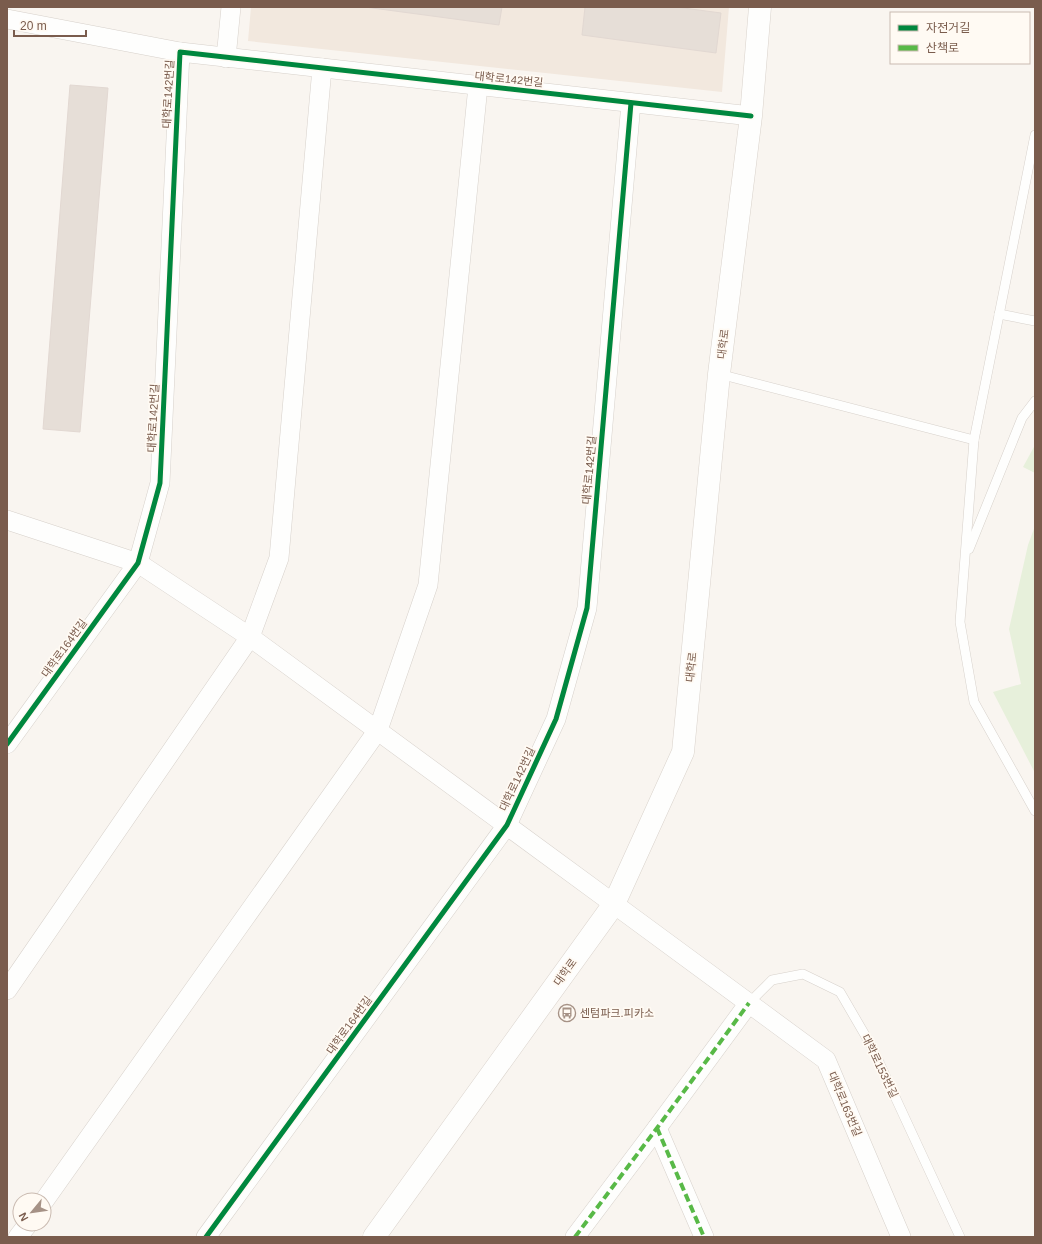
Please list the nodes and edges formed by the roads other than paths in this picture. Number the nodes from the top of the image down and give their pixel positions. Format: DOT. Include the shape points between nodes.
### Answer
graph roads {
  1 [pos="231,7"];
  2 [pos="760,7"];
  3 [pos="7,19"];
  4 [pos="180,52"];
  5 [pos="226,58"];
  6 [pos="322,68"];
  7 [pos="478,86"];
  8 [pos="631,103"];
  9 [pos="751,116"];
  10 [pos="1035,135"];
  11 [pos="999,314"];
  12 [pos="1035,321"];
  13 [pos="719,374"];
  14 [pos="1035,401"];
  15 [pos="974,440"];
  16 [pos="7,520"];
  17 [pos="966,558"];
  18 [pos="138,563"];
  19 [pos="250,637"];
  20 [pos="378,730"];
  21 [pos="7,744"];
  22 [pos="1035,811"];
  23 [pos="507,825"];
  24 [pos="614,904"];
  25 [pos="7,990"];
  26 [pos="749,1003"];
  27 [pos="657,1128"];
  28 [pos="50,1192"];
  29 [pos="206,1237"];
  30 [pos="374,1237"];
  31 [pos="575,1237"];
  32 [pos="704,1237"];
  33 [pos="901,1237"];
  34 [pos="960,1237"];
  1 -- 5 [label="street"];
  2 -- 9 [label="main road, 대학로"];
  3 -- 4 [label="street, 대학로142번길"];
  4 -- 5 [label="street, 대학로142번길"];
  4 -- 18 [label="street, 대학로142번길" via="160,483"];
  5 -- 6 [label="street, 대학로142번길"];
  6 -- 7 [label="street, 대학로142번길"];
  6 -- 19 [label="street" via="279,558"];
  7 -- 8 [label="street, 대학로142번길"];
  7 -- 20 [label="street, 대학로142번길" via="428,585"];
  8 -- 9 [label="street, 대학로142번길"];
  8 -- 23 [label="street, 대학로142번길" via="587,608 556,719"];
  9 -- 13 [label="main road, 대학로"];
  10 -- 11 [label="lane"];
  11 -- 12 [label="lane"];
  11 -- 15 [label="lane"];
  13 -- 15 [label="lane"];
  13 -- 24 [label="main road, 대학로" via="683,752"];
  14 -- 17 [label="lane" via="1022,418"];
  15 -- 17 [label="lane"];
  16 -- 18 [label="street"];
  17 -- 22 [label="lane" via="960,622 974,702"];
  18 -- 19 [label="street"];
  18 -- 21 [label="street, 대학로164번길"];
  19 -- 20 [label="street"];
  19 -- 25 [label="street"];
  20 -- 23 [label="street"];
  20 -- 28 [label="street"];
  23 -- 24 [label="street"];
  23 -- 29 [label="street, 대학로164번길"];
  24 -- 26 [label="street, 대학로163번길"];
  24 -- 30 [label="main road, 대학로"];
  26 -- 27 [label="street"];
  26 -- 33 [label="street, 대학로163번길" via="826,1060"];
  26 -- 34 [label="lane, 대학로153번길" via="772,980 803,974 840,992 872,1047"];
  27 -- 31 [label="street"];
  27 -- 32 [label="street"];
}
